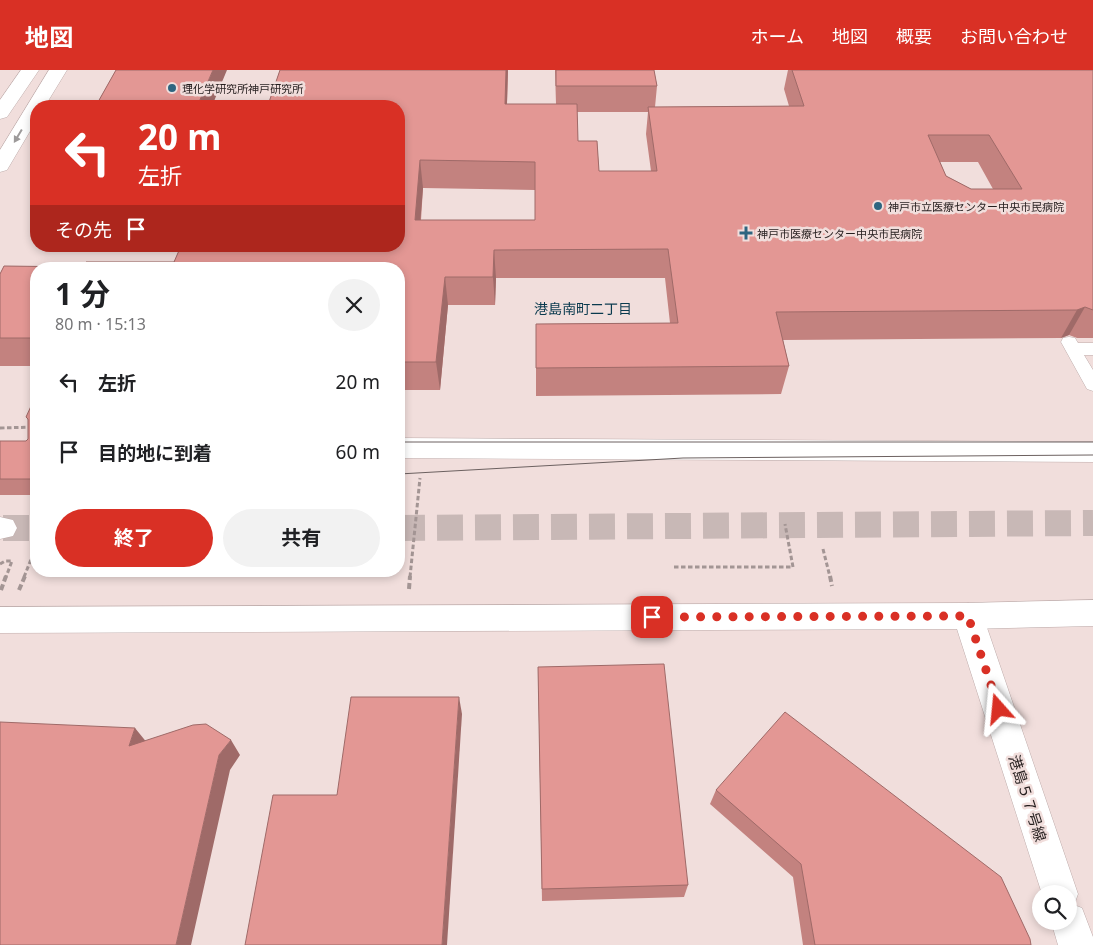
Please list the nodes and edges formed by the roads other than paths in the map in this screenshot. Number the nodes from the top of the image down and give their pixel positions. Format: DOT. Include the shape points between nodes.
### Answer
graph roads {
  1 [pos="30,70"];
  2 [pos="58,70"];
  3 [pos="40,100"];
  4 [pos="0,112"];
  5 [pos="30,116"];
  6 [pos="0,166"];
  7 [pos="1093,349"];
  8 [pos="1092,382"];
  9 [pos="405,448"];
  10 [pos="1093,452"];
  11 [pos="1093,613"];
  12 [pos="968,616"];
  13 [pos="0,620"];
  14 [pos="1057,885"];
  15 [pos="1072,930"];
  16 [pos="1077,945"];
  1 -- 4 [label="street"];
  2 -- 3 [label="street"];
  5 -- 6 [label="street, one-way"];
  7 -- 8 [label="lane" via="1071,346"];
  9 -- 10 [label="street"];
  11 -- 12 [label="street"];
  12 -- 13 [label="street"];
  12 -- 14 [label="street, 港島５７号線"];
  15 -- 16 [label="street"];
}
